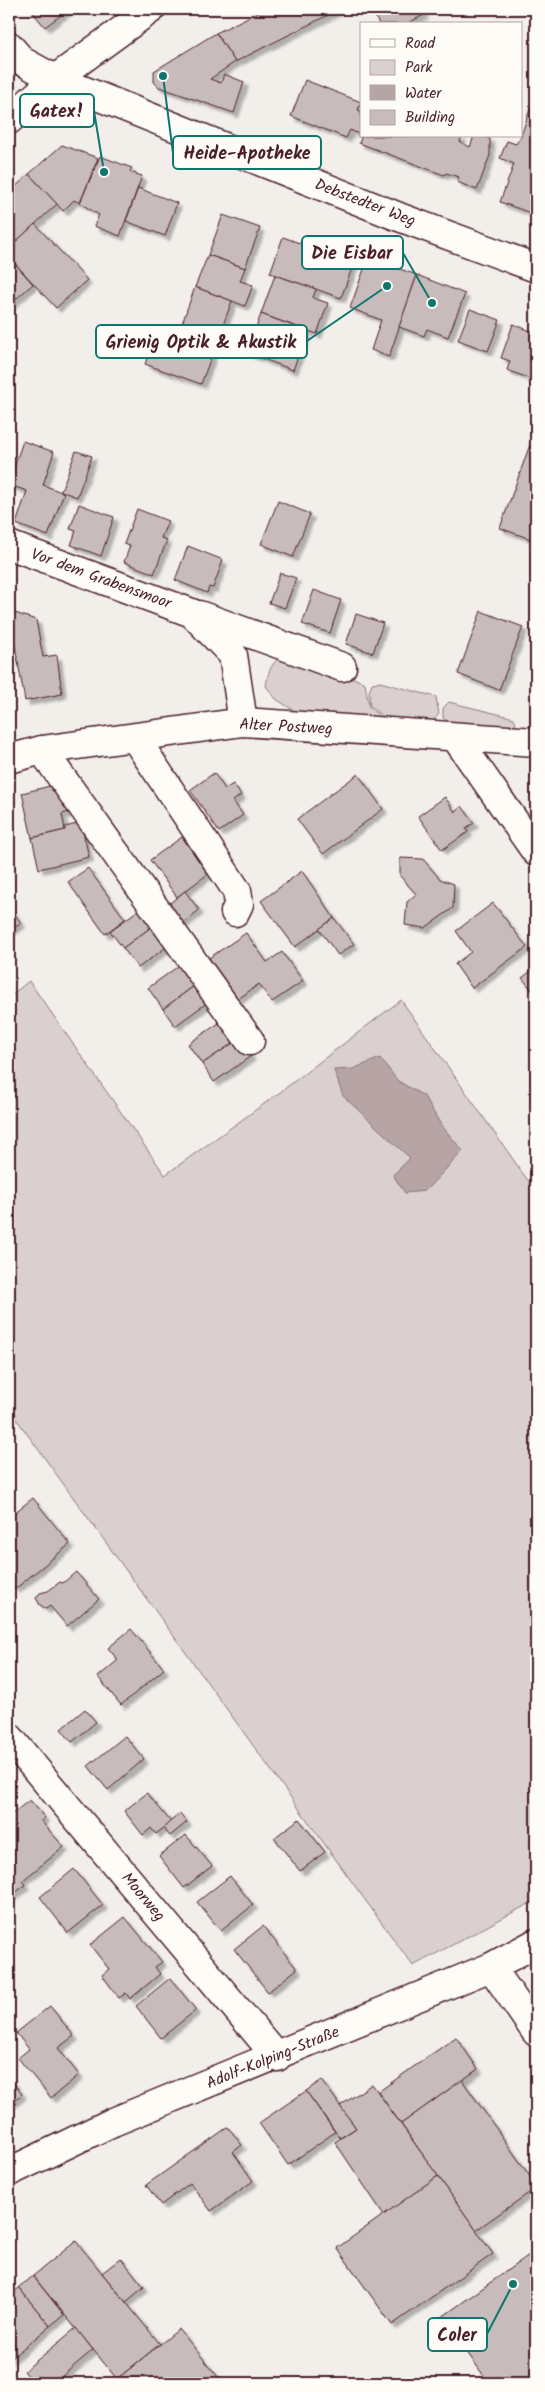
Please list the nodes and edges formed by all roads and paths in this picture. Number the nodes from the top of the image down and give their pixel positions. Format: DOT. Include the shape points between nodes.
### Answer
graph roads {
  1 [pos="151,9"];
  2 [pos="9,46"];
  3 [pos="55,79"];
  4 [pos="9,120"];
  5 [pos="536,268"];
  6 [pos="9,545"];
  7 [pos="192,613"];
  8 [pos="342,667"];
  9 [pos="243,722"];
  10 [pos="135,738"];
  11 [pos="456,738"];
  12 [pos="536,742"];
  13 [pos="42,750"];
  14 [pos="9,759"];
  15 [pos="536,852"];
  16 [pos="235,912"];
  17 [pos="250,1041"];
  18 [pos="9,1737"];
  19 [pos="536,1943"];
  20 [pos="491,1968"];
  21 [pos="536,2032"];
  22 [pos="277,2057"];
  23 [pos="9,2172"];
  1 -- 3 [label="street"];
  2 -- 3 [label="street, Debstedter Weg" via="22,61"];
  3 -- 4 [label="street"];
  3 -- 5 [label="street, Debstedter Weg" via="399,217"];
  6 -- 7 [label="street, Vor dem Grabensmoor"];
  7 -- 8 [label="street, Vor dem Grabensmoor"];
  7 -- 9 [label="street, Vor dem Grabensmoor" via="233,655"];
  9 -- 10 [label="street, Alter Postweg"];
  9 -- 11 [label="street, Alter Postweg"];
  10 -- 13 [label="street, Alter Postweg"];
  10 -- 16 [label="street" via="237,891 239,904"];
  11 -- 12 [label="street, Alter Postweg"];
  11 -- 15 [label="street"];
  13 -- 14 [label="street, Alter Postweg"];
  13 -- 17 [label="street"];
  18 -- 22 [label="street, Moorweg"];
  19 -- 20 [label="street, Adolf-Kolping-Straße"];
  20 -- 21 [label="street"];
  20 -- 22 [label="street, Adolf-Kolping-Straße"];
  22 -- 23 [label="street, Adolf-Kolping-Straße" via="113,2122"];
}
